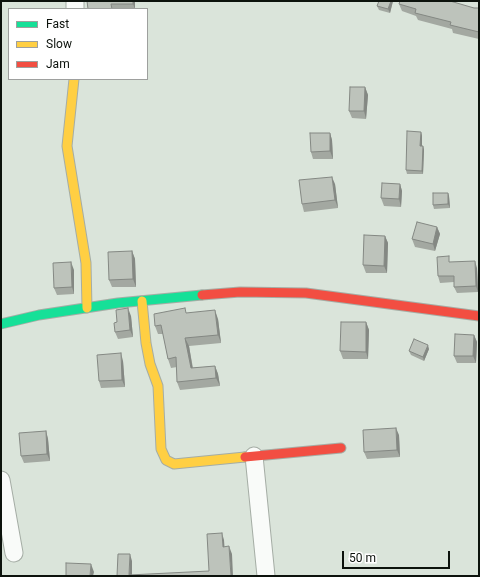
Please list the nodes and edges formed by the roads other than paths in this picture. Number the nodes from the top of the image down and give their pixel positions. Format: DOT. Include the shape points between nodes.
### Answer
graph roads {
  1 [pos="74,80"];
  2 [pos="142,301"];
  3 [pos="87,308"];
  4 [pos="479,316"];
  5 [pos="1,324"];
  6 [pos="341,448"];
  7 [pos="254,456"];
  8 [pos="1,480"];
  9 [pos="14,553"];
  10 [pos="266,576"];
  1 -- 3 [label="street" via="67,146 86,263"];
  2 -- 3 [label="street"];
  2 -- 4 [label="street" via="240,292 306,293"];
  2 -- 7 [label="street" via="146,343 158,386 161,449 166,460 174,464"];
  3 -- 5 [label="street" via="38,315"];
  6 -- 7 [label="street"];
  7 -- 10 [label="street"];
  8 -- 9 [label="street"];
}
